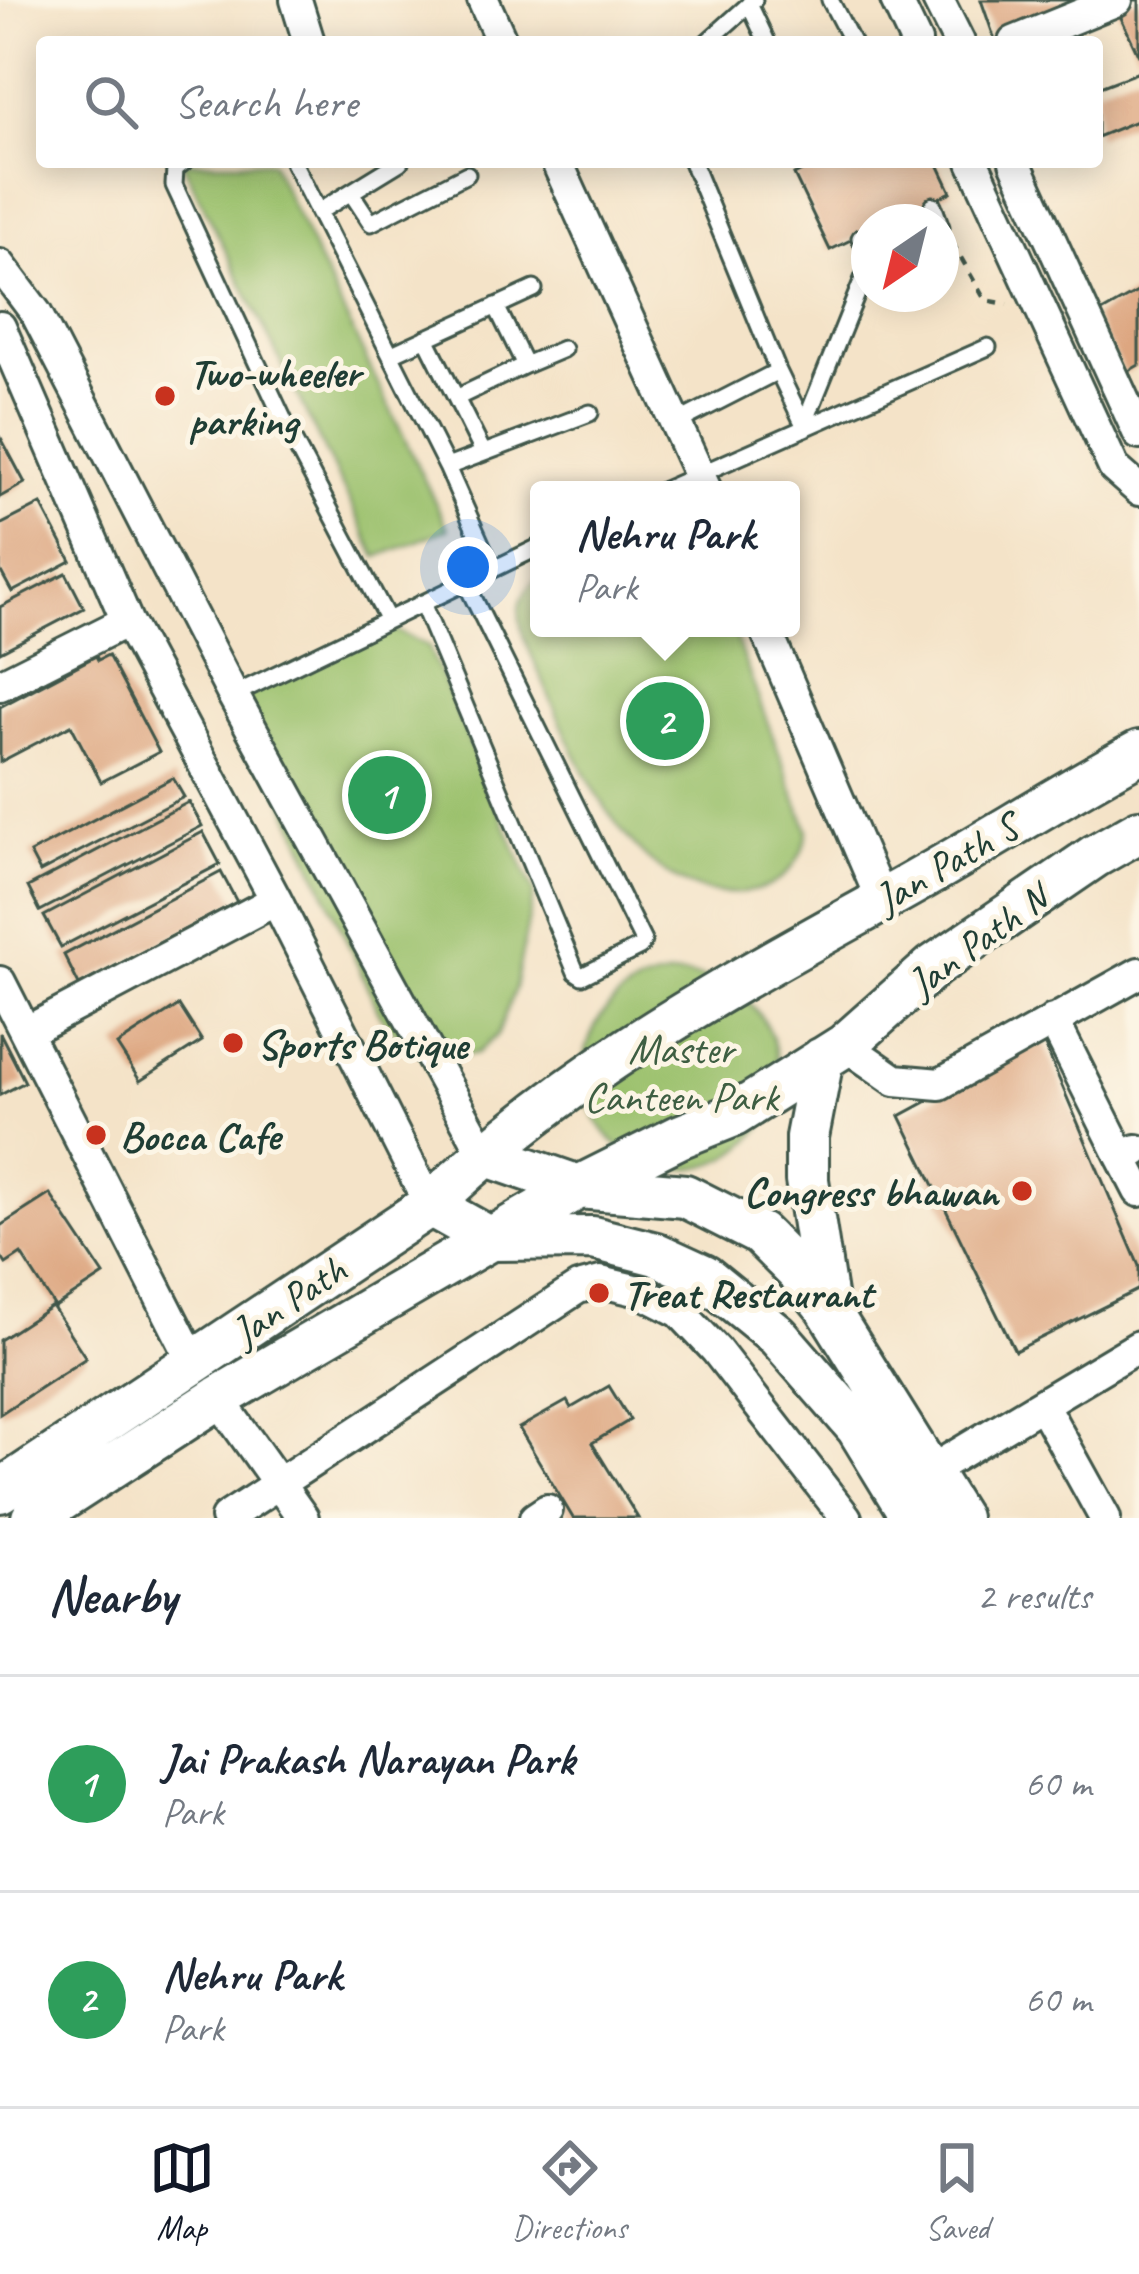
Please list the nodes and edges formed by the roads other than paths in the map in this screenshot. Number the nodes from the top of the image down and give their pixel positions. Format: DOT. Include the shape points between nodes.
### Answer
graph roads {
  1 [pos="296,0"];
  2 [pos="483,0"];
  3 [pos="830,0"];
  4 [pos="896,0"];
  5 [pos="938,0"];
  6 [pos="1117,0"];
  7 [pos="751,2"];
  8 [pos="307,36"];
  9 [pos="494,36"];
  10 [pos="714,36"];
  11 [pos="765,36"];
  12 [pos="850,36"];
  13 [pos="913,36"];
  14 [pos="956,36"];
  15 [pos="1029,36"];
  16 [pos="176,168"];
  17 [pos="296,168"];
  18 [pos="388,168"];
  19 [pos="560,168"];
  20 [pos="694,168"];
  21 [pos="976,168"];
  22 [pos="1018,168"];
  23 [pos="466,174"];
  24 [pos="352,194"];
  25 [pos="320,211"];
  26 [pos="0,265"];
  27 [pos="534,289"];
  28 [pos="496,306"];
  29 [pos="851,308"];
  30 [pos="0,327"];
  31 [pos="426,338"];
  32 [pos="988,347"];
  33 [pos="562,349"];
  34 [pos="392,354"];
  35 [pos="525,365"];
  36 [pos="778,371"];
  37 [pos="456,398"];
  38 [pos="590,413"];
  39 [pos="676,423"];
  40 [pos="803,425"];
  41 [pos="1139,434"];
  42 [pos="483,452"];
  43 [pos="448,467"];
  44 [pos="702,481"];
  45 [pos="704,481"];
  46 [pos="1139,490"];
  47 [pos="530,551"];
  48 [pos="491,568"];
  49 [pos="465,580"];
  50 [pos="422,603"];
  51 [pos="387,618"];
  52 [pos="128,621"];
  53 [pos="769,637"];
  54 [pos="0,686"];
  55 [pos="233,694"];
  56 [pos="1139,752"];
  57 [pos="1139,831"];
  58 [pos="276,900"];
  59 [pos="882,901"];
  60 [pos="1139,973"];
  61 [pos="0,982"];
  62 [pos="1053,1020"];
  63 [pos="26,1032"];
  64 [pos="833,1052"];
  65 [pos="562,1091"];
  66 [pos="1131,1153"];
  67 [pos="484,1154"];
  68 [pos="579,1187"];
  69 [pos="1139,1191"];
  70 [pos="430,1205"];
  71 [pos="491,1239"];
  72 [pos="827,1308"];
  73 [pos="1139,1346"];
  74 [pos="194,1363"];
  75 [pos="218,1398"];
  76 [pos="1042,1404"];
  77 [pos="910,1476"];
  78 [pos="278,1481"];
  79 [pos="0,1491"];
  80 [pos="841,1516"];
  81 [pos="33,1518"];
  82 [pos="226,1518"];
  83 [pos="303,1518"];
  84 [pos="914,1518"];
  85 [pos="958,1518"];
  86 [pos="1105,1518"];
  1 -- 8 [label="street"];
  2 -- 9 [label="street"];
  3 -- 12 [label="lane"];
  4 -- 13 [label="street"];
  5 -- 14 [label="street"];
  6 -- 15 [label="street"];
  7 -- 10 [label="lane"];
  7 -- 11 [label="lane"];
  16 -- 51 [label="lane" via="174,185 293,440"];
  17 -- 25 [label="lane"];
  18 -- 24 [label="lane"];
  19 -- 39 [label="street"];
  20 -- 36 [label="lane"];
  21 -- 46 [label="street" via="1114,468"];
  22 -- 41 [label="street"];
  23 -- 24 [label="lane" via="371,223"];
  24 -- 25 [label="lane"];
  25 -- 34 [label="lane"];
  26 -- 55 [label="street" via="36,313"];
  27 -- 28 [label="lane"];
  28 -- 31 [label="lane"];
  28 -- 35 [label="lane"];
  29 -- 40 [label="lane"];
  30 -- 52 [label="street"];
  31 -- 34 [label="lane"];
  31 -- 37 [label="lane"];
  32 -- 40 [label="lane"];
  33 -- 35 [label="lane"];
  34 -- 43 [label="lane"];
  35 -- 37 [label="lane"];
  36 -- 39 [label="lane"];
  36 -- 40 [label="lane"];
  37 -- 42 [label="lane"];
  38 -- 42 [label="lane"];
  39 -- 44 [label="street"];
  40 -- 45 [label="lane"];
  42 -- 43 [label="lane"];
  43 -- 48 [label="lane"];
  47 -- 48 [label="lane"];
  48 -- 49 [label="lane"];
  49 -- 50 [label="lane"];
  49 -- 50 [label="lane" via="642,936 640,947 576,972"];
  50 -- 51 [label="lane"];
  51 -- 55 [label="lane"];
  52 -- 54 [label="street"];
  52 -- 58 [label="street"];
  53 -- 59 [label="street"];
  55 -- 67 [label="street"];
  56 -- 59 [label="main road, Jan Path S"];
  57 -- 64 [label="main road, Jan Path N" via="934,966"];
  58 -- 63 [label="street"];
  58 -- 70 [label="street"];
  59 -- 65 [label="main road, Jan Path S" via="752,970"];
  60 -- 62 [label="street"];
  61 -- 63 [label="street"];
  62 -- 64 [label="street" via="940,1084 895,1081"];
  62 -- 66 [label="street"];
  63 -- 74 [label="street"];
  64 -- 68 [label="main road, Jan Path N" via="734,1115"];
  64 -- 72 [label="main road" via="807,1137"];
  65 -- 67 [label="main road, Jan Path"];
  66 -- 69 [label="street"];
  67 -- 68 [label="main road"];
  67 -- 70 [label="main road, Jan Path"];
  68 -- 71 [label="main road, Jan Path"];
  68 -- 72 [label="main road" via="686,1196 715,1208 760,1234"];
  70 -- 71 [label="main road"];
  70 -- 74 [label="main road, Jan Path"];
  71 -- 75 [label="main road, Jan Path"];
  71 -- 77 [label="main road" via="593,1238 704,1276 778,1336"];
  72 -- 77 [label="main road"];
  73 -- 76 [label="street"];
  74 -- 79 [label="main road, Jan Path"];
  75 -- 78 [label="street"];
  75 -- 81 [label="main road, Jan Path"];
  76 -- 77 [label="street"];
  76 -- 86 [label="street"];
  77 -- 80 [label="street"];
  77 -- 84 [label="main road"];
  77 -- 85 [label="main road"];
  78 -- 80 [label="street" via="578,1288 601,1282 680,1312"];
  78 -- 82 [label="street"];
  78 -- 83 [label="street"];
}
